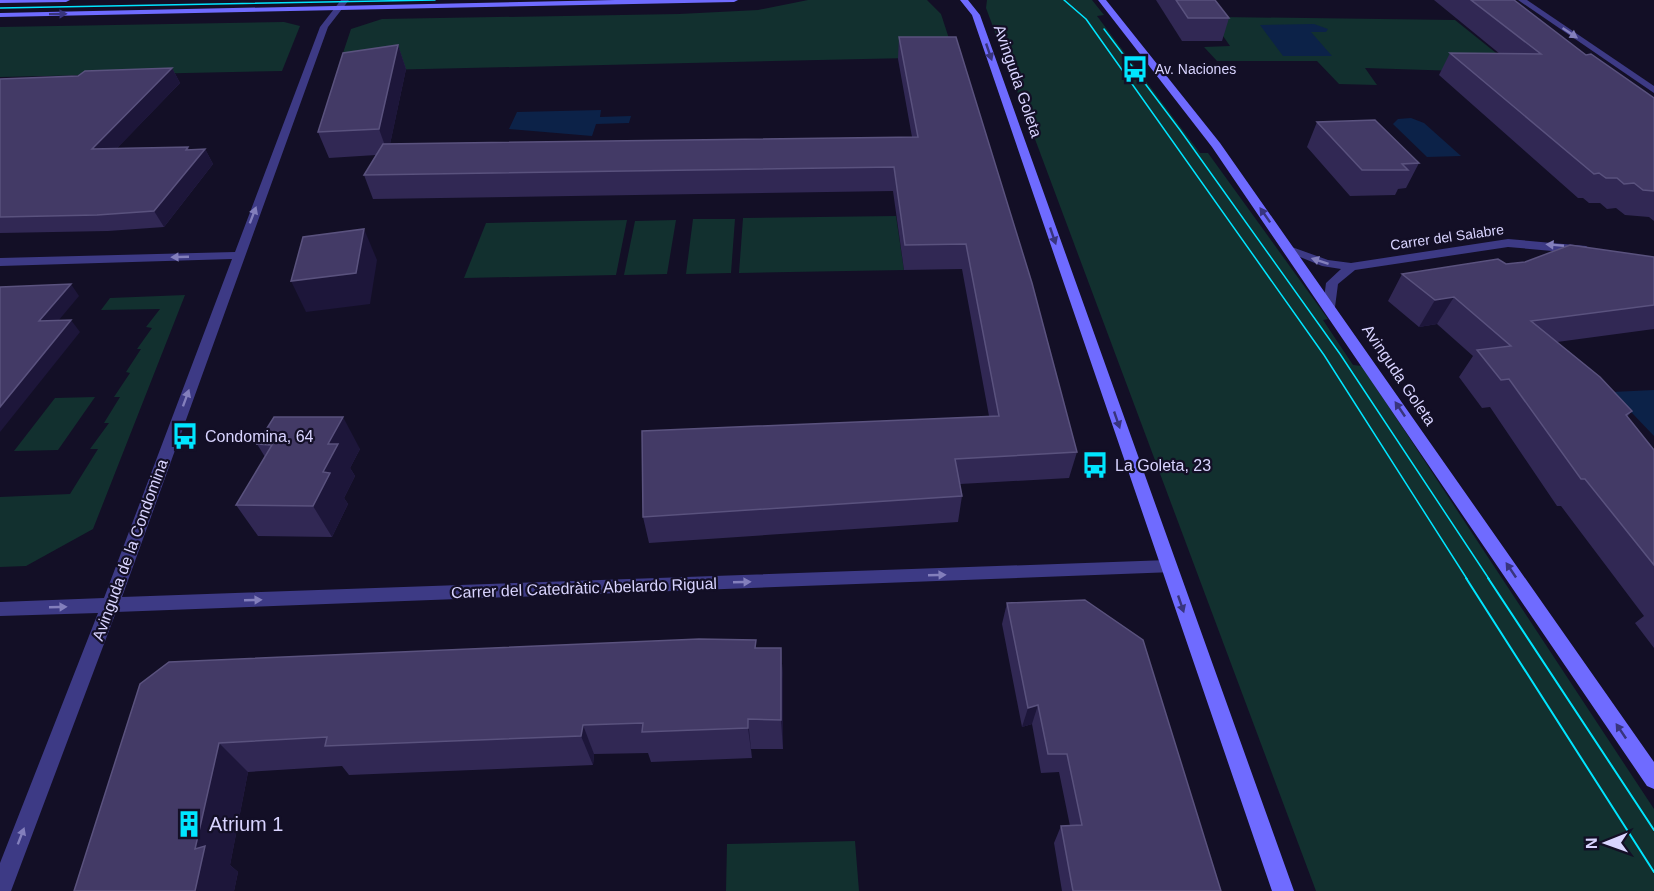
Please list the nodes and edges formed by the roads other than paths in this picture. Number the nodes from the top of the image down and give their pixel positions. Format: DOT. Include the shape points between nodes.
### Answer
graph roads {
  1 [pos="66,0"];
  2 [pos="345,0"];
  3 [pos="734,0"];
  4 [pos="963,0"];
  5 [pos="1102,0"];
  6 [pos="1522,0"];
  7 [pos="0,1"];
  8 [pos="339,9"];
  9 [pos="0,15"];
  10 [pos="1654,90"];
  11 [pos="1288,250"];
  12 [pos="1596,251"];
  13 [pos="239,255"];
  14 [pos="0,262"];
  15 [pos="1351,267"];
  16 [pos="1329,307"];
  17 [pos="1168,567"];
  18 [pos="110,605"];
  19 [pos="0,609"];
  20 [pos="1654,779"];
  21 [pos="0,891"];
  22 [pos="1283,891"];
  1 -- 7 [label="main road"];
  2 -- 8 [label="street, Avinguda de la Condomina"];
  3 -- 8 [label="main road"];
  4 -- 17 [label="main road, Avinguda Goleta, one-way" via="976,15"];
  11 -- 5 [label="main road, Avinguda Goleta, one-way" via="1216,145"];
  6 -- 10 [label="street, one-way"];
  9 -- 8 [label="main road, one-way"];
  13 -- 8 [label="street, Avinguda de la Condomina, one-way" via="324,27"];
  15 -- 11 [label="street, Carrer del Salabre, one-way"];
  11 -- 16 [label="main road, Avinguda Goleta"];
  12 -- 15 [label="street, Carrer del Salabre, one-way" via="1508,243"];
  13 -- 14 [label="street, one-way"];
  18 -- 13 [label="street, Avinguda de la Condomina, one-way"];
  15 -- 16 [label="street" via="1332,283"];
  20 -- 16 [label="main road, Avinguda Goleta, one-way"];
  18 -- 17 [label="street, Carrer del Catedràtic Abelardo Rigual, one-way"];
  17 -- 22 [label="main road, Avinguda Goleta, one-way"];
  19 -- 18 [label="street, Carrer del Catedràtic Abelardo Rigual, one-way"];
  21 -- 18 [label="street, Avinguda de la Condomina, one-way"];
}
